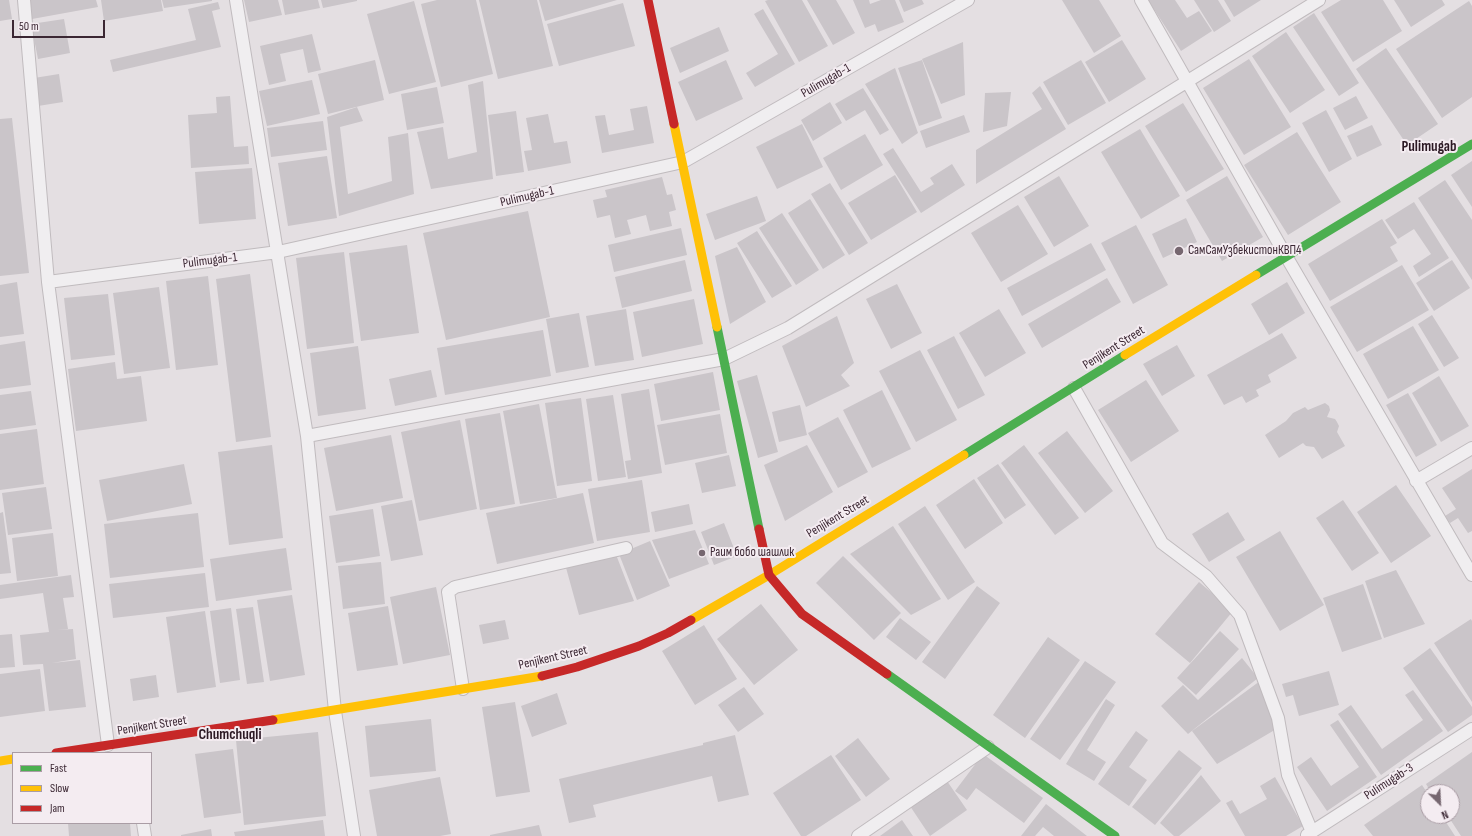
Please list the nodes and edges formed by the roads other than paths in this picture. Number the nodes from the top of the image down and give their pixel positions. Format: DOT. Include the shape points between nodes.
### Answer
graph roads {
  1 [pos="24,0"];
  2 [pos="236,0"];
  3 [pos="648,0"];
  4 [pos="968,0"];
  5 [pos="1141,0"];
  6 [pos="1319,0"];
  7 [pos="1188,80"];
  8 [pos="1472,144"];
  9 [pos="683,162"];
  10 [pos="278,252"];
  11 [pos="1286,256"];
  12 [pos="48,282"];
  13 [pos="724,359"];
  14 [pos="1074,388"];
  15 [pos="306,436"];
  16 [pos="1472,448"];
  17 [pos="1416,481"];
  18 [pos="626,548"];
  19 [pos="769,575"];
  20 [pos="1472,575"];
  21 [pos="463,689"];
  22 [pos="335,711"];
  23 [pos="1472,729"];
  24 [pos="108,745"];
  25 [pos="988,747"];
  26 [pos="132,748"];
  27 [pos="62,752"];
  28 [pos="12,759"];
  29 [pos="0,761"];
  30 [pos="143,824"];
  31 [pos="1309,834"];
  32 [pos="145,836"];
  33 [pos="354,836"];
  34 [pos="858,836"];
  35 [pos="1115,836"];
  1 -- 12 [label="street"];
  2 -- 10 [label="street"];
  3 -- 9 [label="main road"];
  4 -- 9 [label="street, Pulimugab-1"];
  5 -- 7 [label="street"];
  6 -- 7 [label="street"];
  7 -- 11 [label="street"];
  7 -- 13 [label="street" via="788,328"];
  8 -- 11 [label="main road, Penjikent Street"];
  9 -- 10 [label="street, Pulimugab-1"];
  9 -- 13 [label="main road"];
  10 -- 12 [label="street, Pulimugab-1"];
  10 -- 15 [label="street"];
  11 -- 14 [label="main road, Penjikent Street"];
  11 -- 17 [label="street"];
  12 -- 24 [label="street"];
  13 -- 15 [label="street"];
  13 -- 19 [label="main road"];
  14 -- 19 [label="main road, Penjikent Street"];
  14 -- 31 [label="street" via="1162,543 1206,576 1240,615 1278,718 1288,775"];
  15 -- 22 [label="street"];
  16 -- 17 [label="street"];
  17 -- 20 [label="street"];
  18 -- 21 [label="street" via="455,588 448,592"];
  19 -- 21 [label="main road, Penjikent Street" via="668,633 639,646 544,676"];
  19 -- 25 [label="main road" via="802,614"];
  21 -- 22 [label="main road, Penjikent Street"];
  22 -- 26 [label="main road, Penjikent Street"];
  22 -- 33 [label="street"];
  23 -- 31 [label="street, Pulimugab-3"];
  24 -- 26 [label="main road, Penjikent Street"];
  24 -- 27 [label="main road, Penjikent Street"];
  25 -- 34 [label="street"];
  25 -- 35 [label="main road"];
  28 -- 29 [label="main road"];
  30 -- 32 [label="street"];
}
